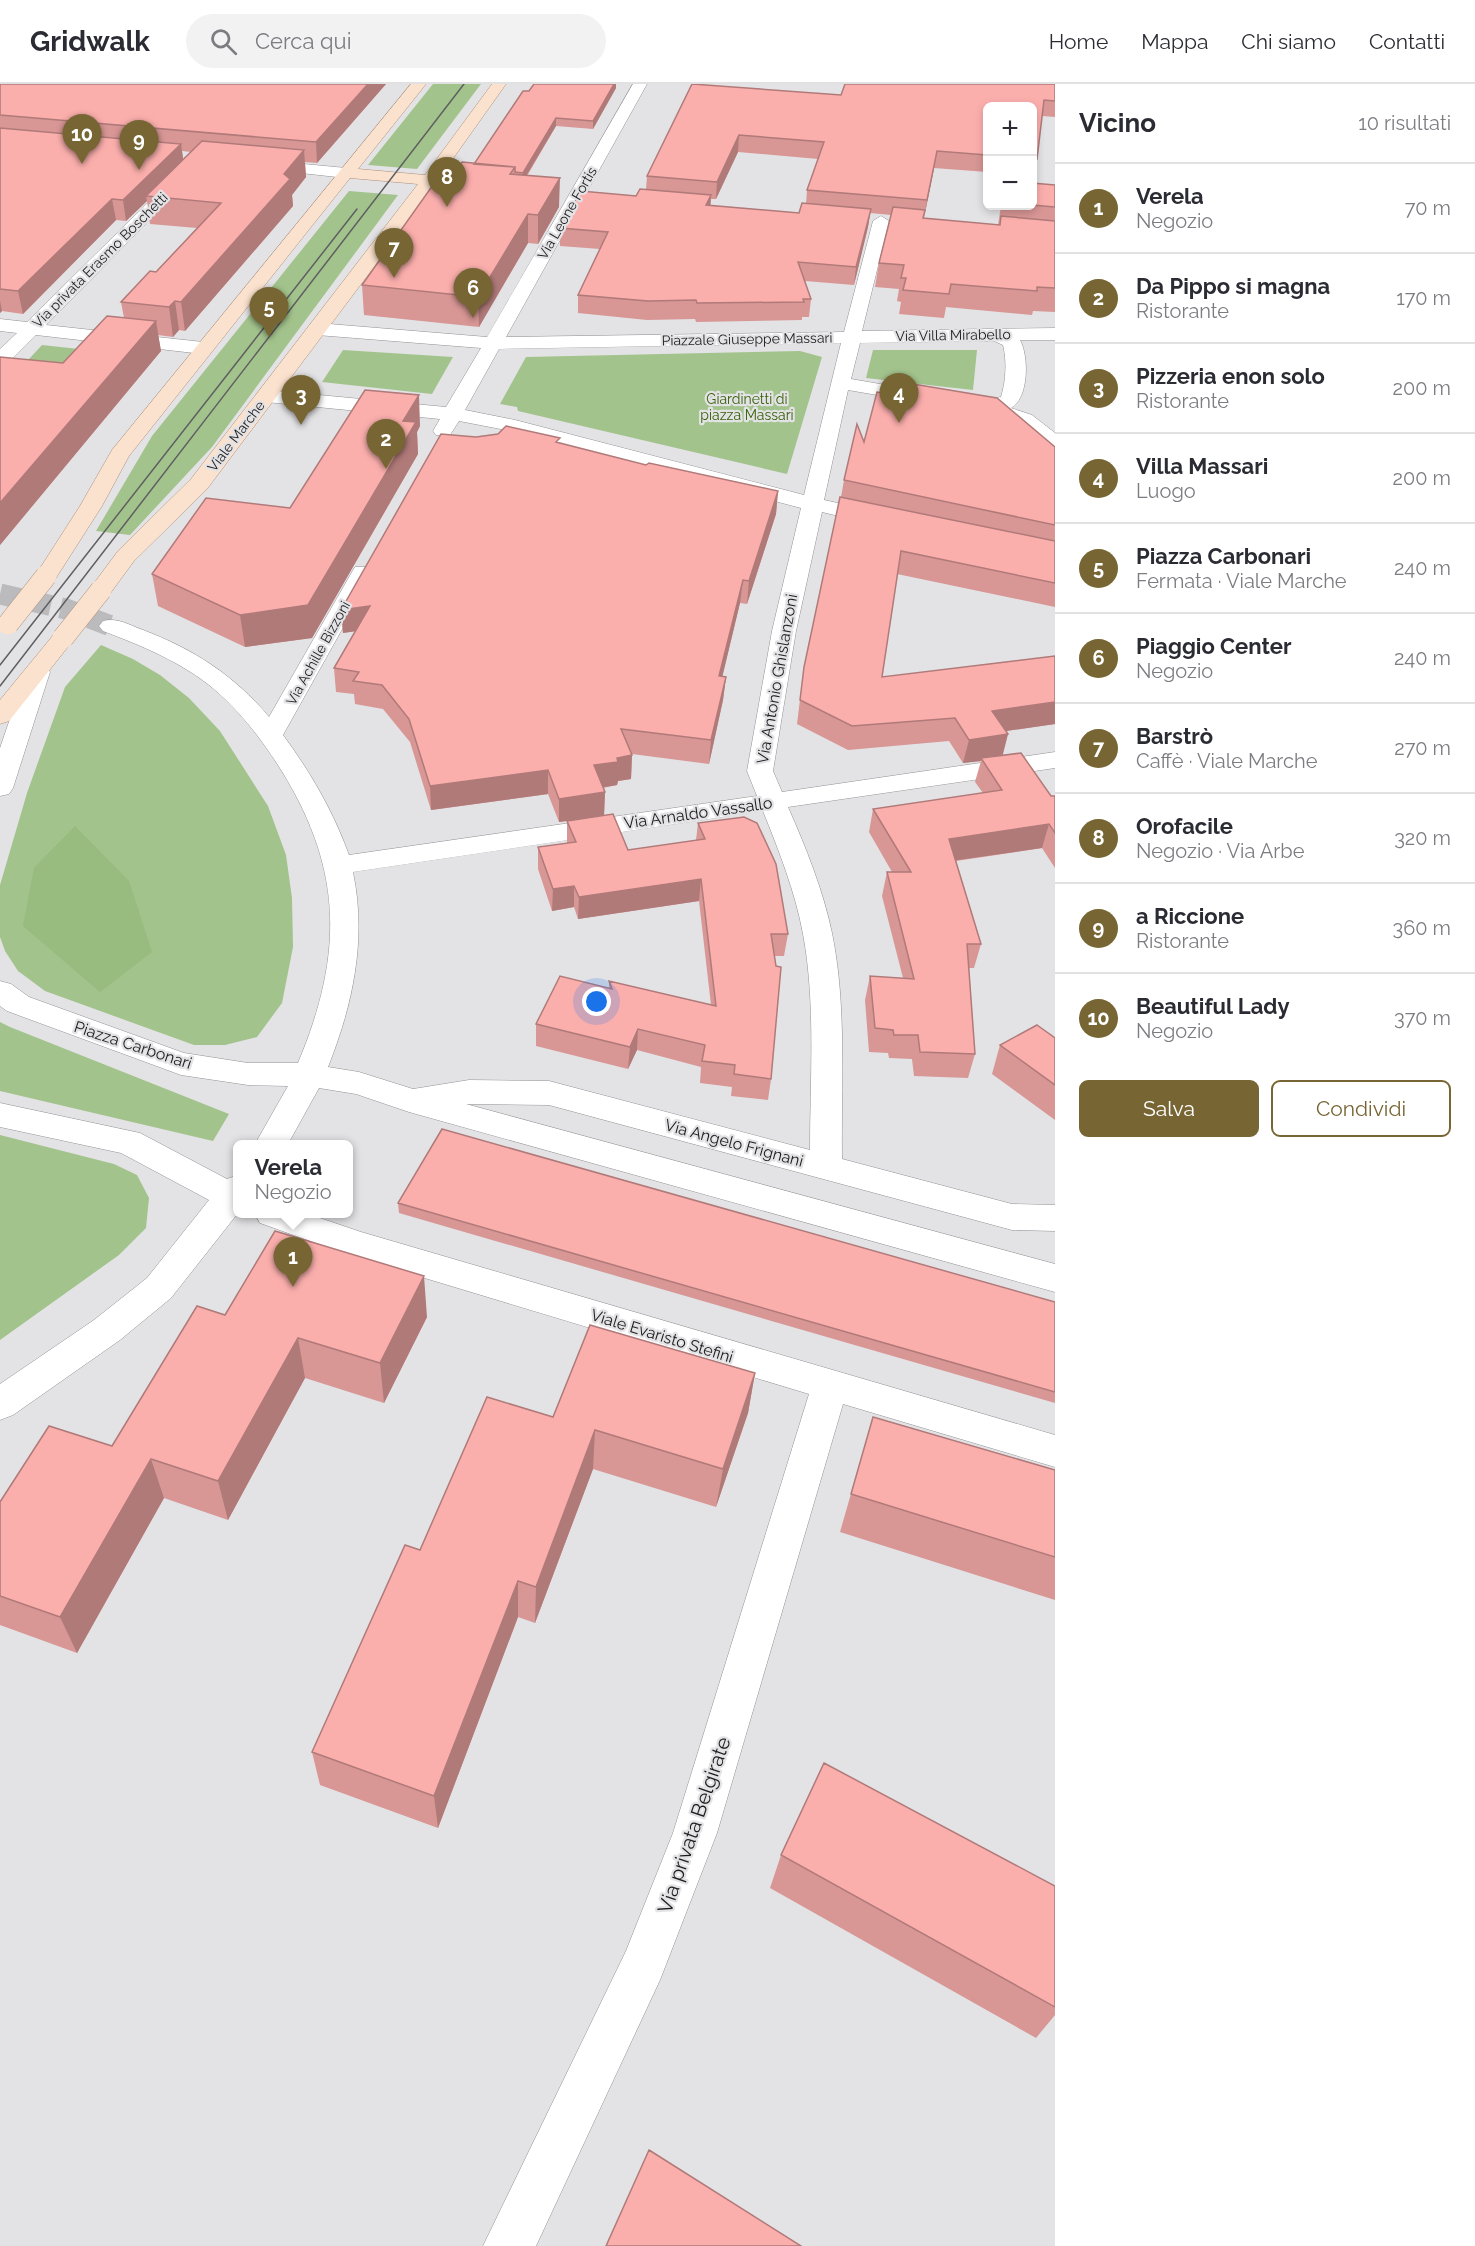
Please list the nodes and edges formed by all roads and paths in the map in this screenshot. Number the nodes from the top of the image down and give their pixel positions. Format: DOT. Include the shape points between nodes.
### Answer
graph roads {
  1 [pos="419,84"];
  2 [pos="499,84"];
  3 [pos="640,84"];
  4 [pos="248,164"];
  5 [pos="191,169"];
  6 [pos="346,173"];
  7 [pos="429,180"];
  8 [pos="447,182"];
  9 [pos="555,192"];
  10 [pos="578,194"];
  11 [pos="601,196"];
  12 [pos="883,222"];
  13 [pos="0,325"];
  14 [pos="31,328"];
  15 [pos="317,328"];
  16 [pos="991,334"];
  17 [pos="1055,334"];
  18 [pos="852,337"];
  19 [pos="494,343"];
  20 [pos="202,348"];
  21 [pos="0,360"];
  22 [pos="840,383"];
  23 [pos="266,396"];
  24 [pos="981,406"];
  25 [pos="453,414"];
  26 [pos="1055,443"];
  27 [pos="430,453"];
  28 [pos="812,505"];
  29 [pos="897,522"];
  30 [pos="376,550"];
  31 [pos="111,626"];
  32 [pos="4,628"];
  33 [pos="38,672"];
  34 [pos="0,716"];
  35 [pos="271,735"];
  36 [pos="1055,760"];
  37 [pos="0,788"];
  38 [pos="774,802"];
  39 [pos="340,865"];
  40 [pos="0,991"];
  41 [pos="309,1075"];
  42 [pos="409,1100"];
  43 [pos="0,1115"];
  44 [pos="273,1140"];
  45 [pos="826,1168"];
  46 [pos="233,1194"];
  47 [pos="233,1197"];
  48 [pos="283,1218"];
  49 [pos="1055,1218"];
  50 [pos="1055,1278"];
  51 [pos="830,1385"];
  52 [pos="0,1404"];
  53 [pos="1055,1451"];
  54 [pos="509,2246"];
  1 -- 6 [label="main road"];
  2 -- 7 [label="main road, Viale Marche"];
  3 -- 10 [label="street, Via Leone Fortis"];
  4 -- 6 [label="street"];
  5 -- 14 [label="street, Via privata Erasmo Boschetti"];
  6 -- 7 [label="main road"];
  6 -- 20 [label="main road"];
  7 -- 8 [label="street"];
  7 -- 15 [label="main road, Viale Marche"];
  9 -- 10 [label="street"];
  10 -- 11 [label="street"];
  10 -- 19 [label="street, Via Leone Fortis"];
  12 -- 18 [label="street"];
  13 -- 14 [label="street"];
  14 -- 20 [label="street"];
  14 -- 21 [label="street, Via privata Erasmo Boschetti"];
  15 -- 19 [label="street, Piazzale Giuseppe Massari"];
  15 -- 23 [label="main road, Viale Marche"];
  16 -- 17 [label="street, Via Villa Mirabello"];
  16 -- 18 [label="street, Via Villa Mirabello"];
  16 -- 24 [label="street" via="1008,339 1013,346 1015,392 1004,403"];
  18 -- 19 [label="street, Piazzale Giuseppe Massari"];
  18 -- 22 [label="street, Piazzale Giuseppe Massari"];
  19 -- 25 [label="street"];
  20 -- 32 [label="main road, bridge" via="119,454 46,576"];
  22 -- 24 [label="street"];
  22 -- 28 [label="street, Piazzale Giuseppe Massari"];
  23 -- 25 [label="street"];
  23 -- 33 [label="main road, Viale Marche, bridge" via="199,484 126,556"];
  24 -- 26 [label="street" via="1025,419"];
  25 -- 27 [label="street"];
  25 -- 28 [label="street" via="507,424"];
  28 -- 29 [label="street"];
  28 -- 38 [label="street, Via Antonio Ghislanzoni" via="784,631 760,771"];
  30 -- 35 [label="street, Via Achille Bizzoni"];
  31 -- 35 [label="street" via="162,646 209,673"];
  33 -- 34 [label="main road, Viale Marche"];
  33 -- 37 [label="street"];
  35 -- 39 [label="street" via="322,814"];
  36 -- 38 [label="street, Via Arnaldo Vassallo"];
  38 -- 39 [label="street, Via Arnaldo Vassallo"];
  38 -- 45 [label="street, Via Antonio Ghislanzoni" via="800,868 818,934 825,999"];
  39 -- 41 [label="street" via="346,909 344,958 335,1004"];
  40 -- 41 [label="street, Piazza Carbonari" via="18,1004 181,1064 248,1074"];
  41 -- 42 [label="street" via="359,1083"];
  41 -- 44 [label="street"];
  42 -- 45 [label="street, Via Angelo Frignani" via="470,1092 549,1094"];
  42 -- 50 [label="street"];
  43 -- 46 [label="street" via="128,1142"];
  45 -- 49 [label="street, Via Angelo Frignani" via="1012,1217"];
  47 -- 52 [label="street" via="159,1288 108,1330"];
  48 -- 51 [label="street, Viale Evaristo Stefini" via="355,1244"];
  51 -- 53 [label="street, Viale Evaristo Stefini"];
  51 -- 54 [label="street, Via privata Belgirate" via="691,1844 644,1964"];
}
